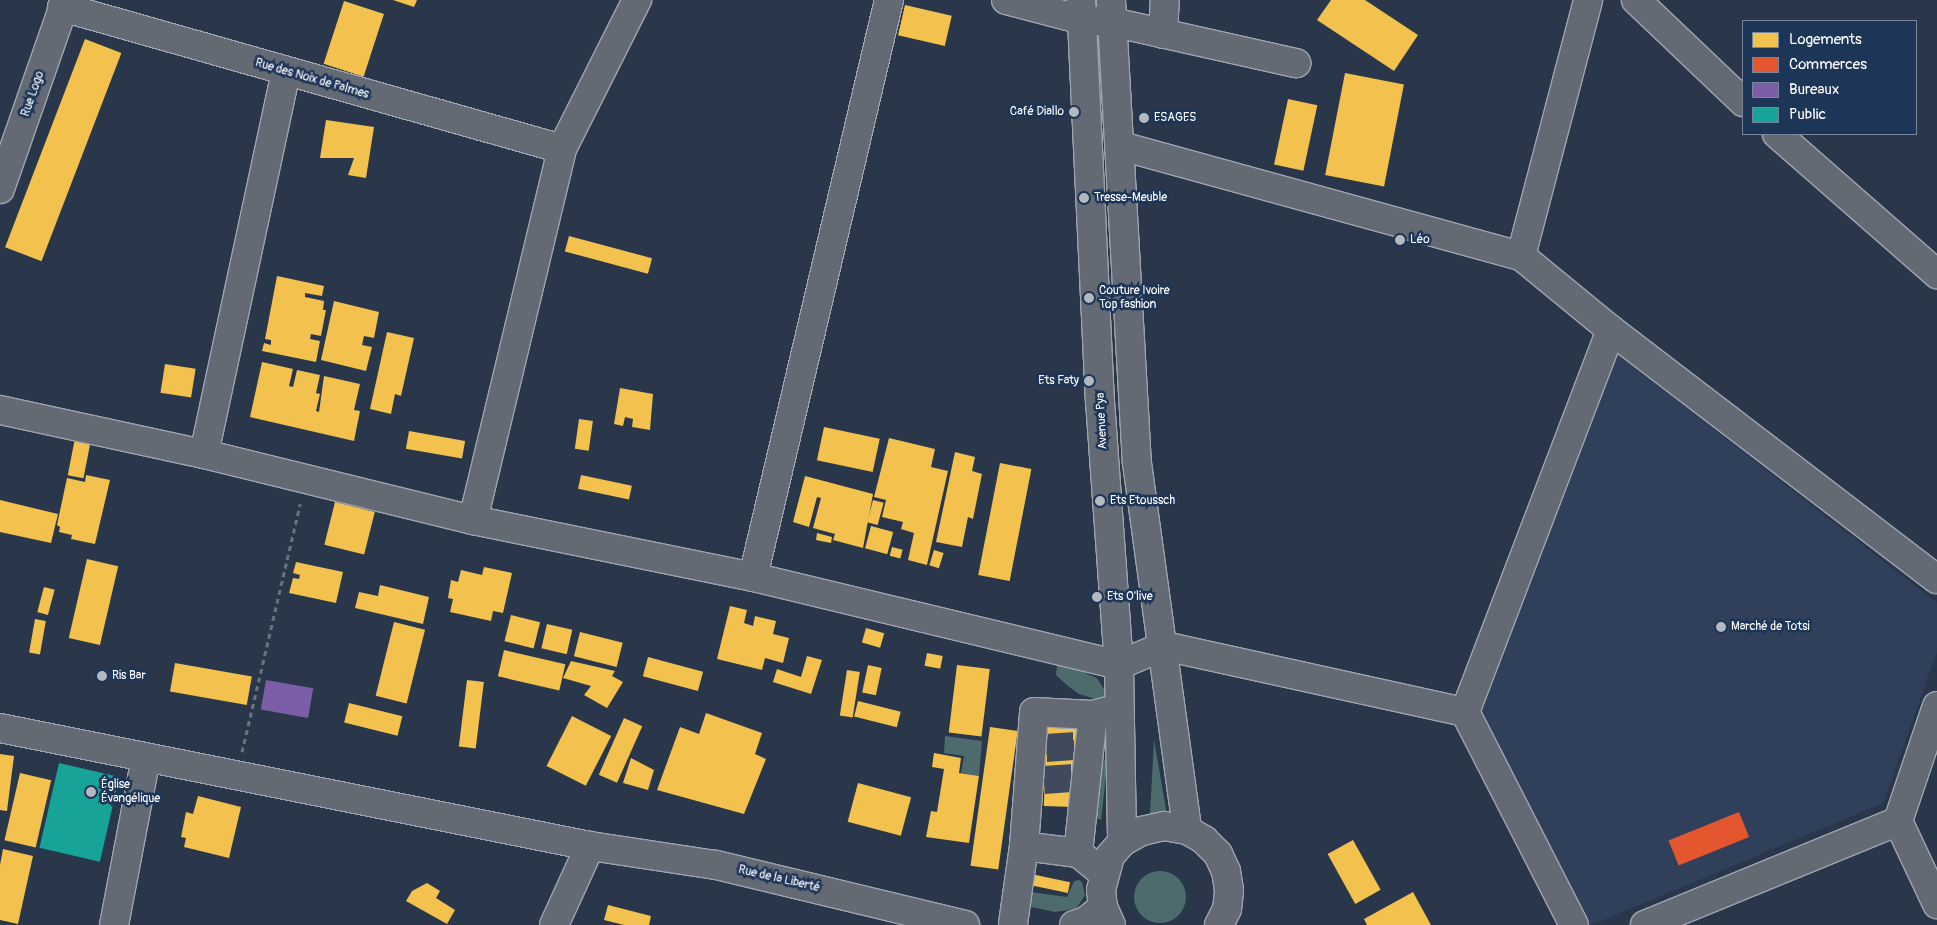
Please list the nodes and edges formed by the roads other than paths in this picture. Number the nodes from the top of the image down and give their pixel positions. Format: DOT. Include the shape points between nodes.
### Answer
graph roads {
  1 [pos="636,0"];
  2 [pos="889,0"];
  3 [pos="1006,0"];
  4 [pos="1165,0"];
  5 [pos="1588,0"];
  6 [pos="1636,0"];
  7 [pos="64,4"];
  8 [pos="1081,10"];
  9 [pos="1112,11"];
  10 [pos="1163,34"];
  11 [pos="1296,63"];
  12 [pos="286,72"];
  13 [pos="1742,101"];
  14 [pos="1778,135"];
  15 [pos="1121,146"];
  16 [pos="562,149"];
  17 [pos="0,189"];
  18 [pos="1521,256"];
  19 [pos="1937,274"];
  20 [pos="1612,330"];
  21 [pos="0,410"];
  22 [pos="204,454"];
  23 [pos="473,520"];
  24 [pos="753,577"];
  25 [pos="1937,579"];
  26 [pos="1164,646"];
  27 [pos="1119,664"];
  28 [pos="1937,706"];
  29 [pos="1119,708"];
  30 [pos="1466,712"];
  31 [pos="1093,715"];
  32 [pos="0,728"];
  33 [pos="146,758"];
  34 [pos="1898,821"];
  35 [pos="1186,830"];
  36 [pos="1122,842"];
  37 [pos="590,846"];
  38 [pos="1024,846"];
  39 [pos="1078,853"];
  40 [pos="1103,872"];
  41 [pos="1229,891"];
  42 [pos="1937,904"];
  43 [pos="1108,920"];
  44 [pos="114,925"];
  45 [pos="554,925"];
  46 [pos="965,925"];
  47 [pos="1016,925"];
  48 [pos="1074,925"];
  49 [pos="1219,925"];
  50 [pos="1238,925"];
  51 [pos="1574,925"];
  52 [pos="1645,925"];
  1 -- 16 [label="street"];
  2 -- 24 [label="street"];
  3 -- 8 [label="street"];
  4 -- 10 [label="street"];
  5 -- 18 [label="street"];
  6 -- 13 [label="street"];
  7 -- 12 [label="street, Rue des Noix de Palmes"];
  7 -- 17 [label="street, Rue Logo"];
  8 -- 9 [label="street"];
  8 -- 27 [label="street, Avenue Pya" via="1101,411"];
  9 -- 10 [label="street"];
  9 -- 15 [label="street"];
  10 -- 11 [label="street"];
  12 -- 16 [label="street, Rue des Noix de Palmes"];
  12 -- 22 [label="street"];
  14 -- 19 [label="street"];
  15 -- 18 [label="street"];
  15 -- 26 [label="street" via="1137,463"];
  16 -- 23 [label="street"];
  18 -- 20 [label="street"];
  20 -- 25 [label="street"];
  20 -- 30 [label="street"];
  21 -- 22 [label="street"];
  22 -- 23 [label="street"];
  23 -- 24 [label="street"];
  24 -- 27 [label="street"];
  26 -- 27 [label="street"];
  26 -- 30 [label="street"];
  26 -- 35 [label="street"];
  27 -- 29 [label="street, Avenue Pya"];
  28 -- 34 [label="street"];
  29 -- 31 [label="street"];
  29 -- 36 [label="street, Avenue Pya"];
  30 -- 51 [label="street"];
  31 -- 38 [label="street" via="1034,712 1037,781"];
  31 -- 39 [label="street" via="1083,746"];
  32 -- 33 [label="street, Rue de la Liberté"];
  33 -- 37 [label="street, Rue de la Liberté"];
  33 -- 44 [label="street"];
  34 -- 42 [label="street"];
  34 -- 52 [label="street"];
  35 -- 36 [label="street" via="1164,826 1142,830"];
  35 -- 41 [label="street" via="1204,840 1218,854 1226,872"];
  36 -- 40 [label="street" via="1110,856"];
  37 -- 45 [label="street"];
  37 -- 46 [label="street, Rue de la Liberté" via="716,865"];
  38 -- 39 [label="street"];
  38 -- 47 [label="street"];
  39 -- 40 [label="street"];
  40 -- 43 [label="street"];
  41 -- 49 [label="street" via="1227,909"];
  41 -- 50 [label="street"];
  43 -- 48 [label="street" via="1086,920"];
}
